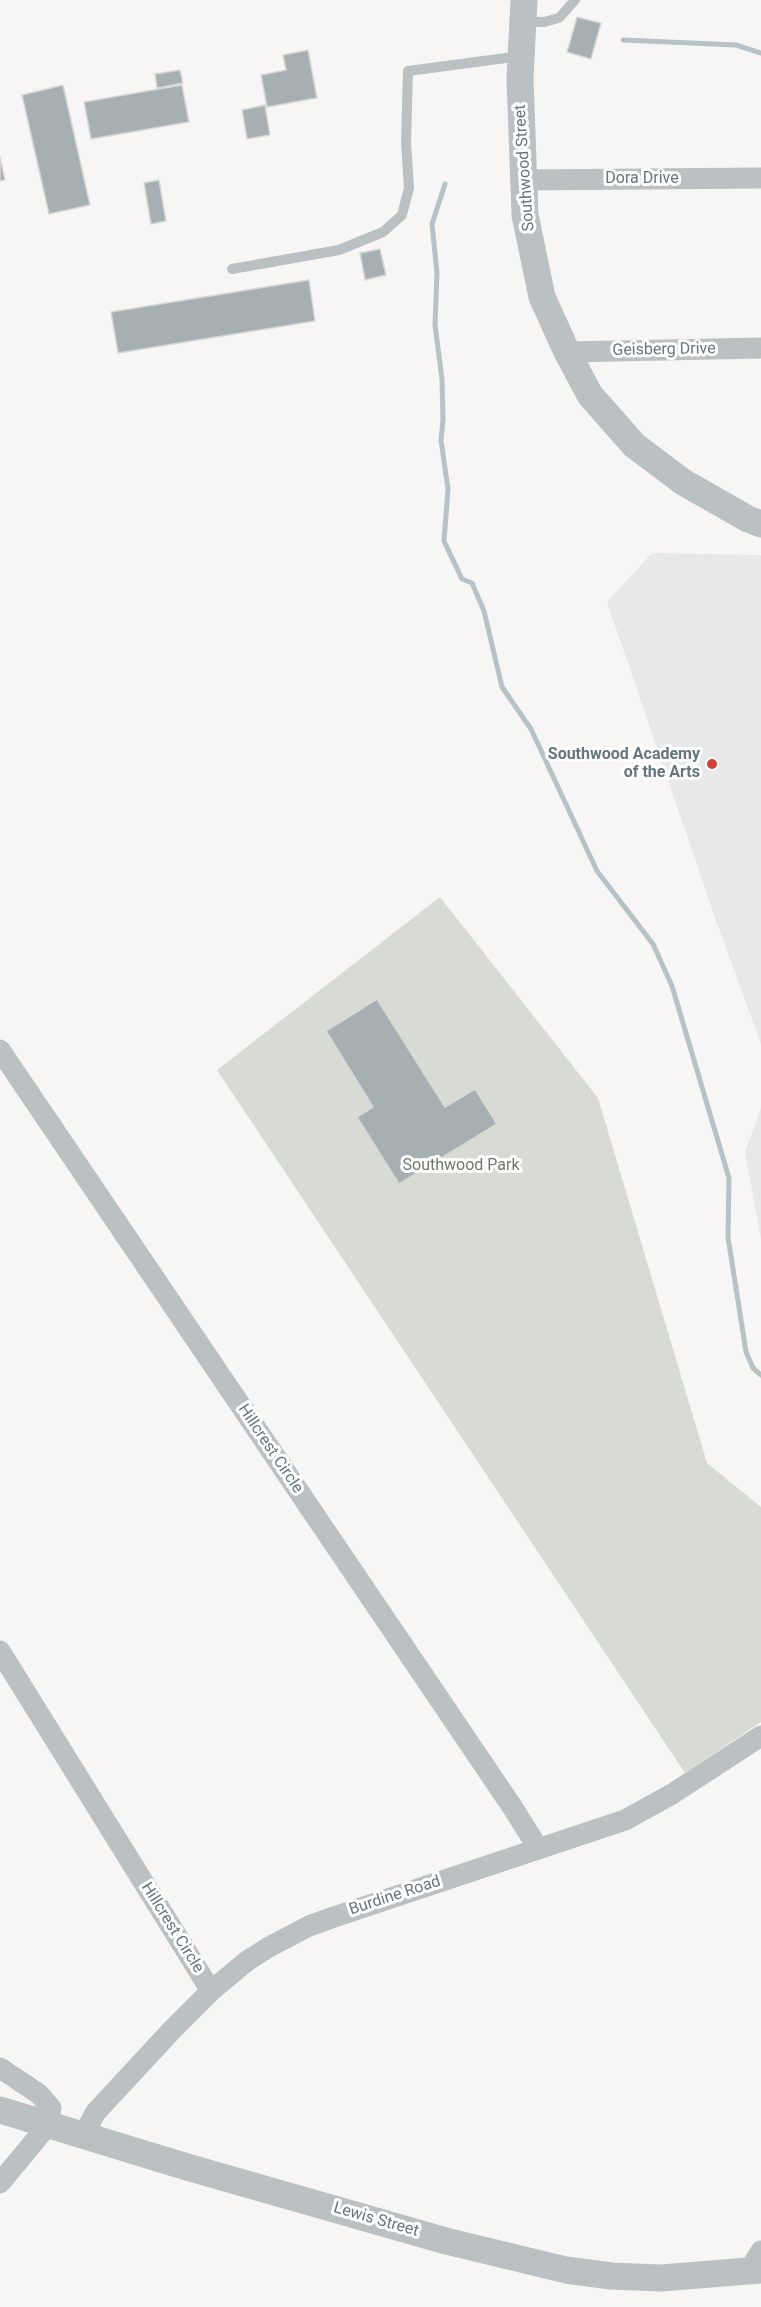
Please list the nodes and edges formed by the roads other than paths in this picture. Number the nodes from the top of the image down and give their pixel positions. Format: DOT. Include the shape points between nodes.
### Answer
graph roads {
  1 [pos="575,0"];
  2 [pos="524,11"];
  3 [pos="521,56"];
  4 [pos="761,178"];
  5 [pos="523,180"];
  6 [pos="232,269"];
  7 [pos="761,348"];
  8 [pos="567,352"];
  9 [pos="761,524"];
  10 [pos="0,1050"];
  11 [pos="0,1651"];
  12 [pos="761,1736"];
  13 [pos="538,1848"];
  14 [pos="211,1991"];
  15 [pos="0,2068"];
  16 [pos="0,2110"];
  17 [pos="48,2125"];
  18 [pos="84,2135"];
  19 [pos="0,2183"];
  20 [pos="757,2264"];
  1 -- 2 [label="lane" via="559,18 544,22"];
  2 -- 3 [label="street, Southwood Street"];
  3 -- 5 [label="street, Southwood Street"];
  3 -- 6 [label="lane" via="408,71 409,188 402,215 383,232 339,250"];
  4 -- 5 [label="street, Dora Drive"];
  5 -- 8 [label="street, Southwood Street" via="525,215 542,297"];
  7 -- 8 [label="street, Geisberg Drive"];
  8 -- 9 [label="street, Southwood Street" via="590,395 634,445 683,482"];
  10 -- 13 [label="street, Hillcrest Circle"];
  11 -- 14 [label="street, Hillcrest Circle"];
  12 -- 13 [label="street, Burdine Road" via="625,1820"];
  13 -- 14 [label="street, Burdine Road" via="309,1926 247,1961"];
  14 -- 18 [label="street, Burdine Road" via="95,2113"];
  15 -- 17 [label="street" via="39,2094 51,2108"];
  16 -- 17 [label="street, Lewis Street"];
  17 -- 18 [label="street, Lewis Street"];
  17 -- 19 [label="street"];
  18 -- 20 [label="street, Lewis Street" via="446,2241 566,2270 661,2278"];
}
